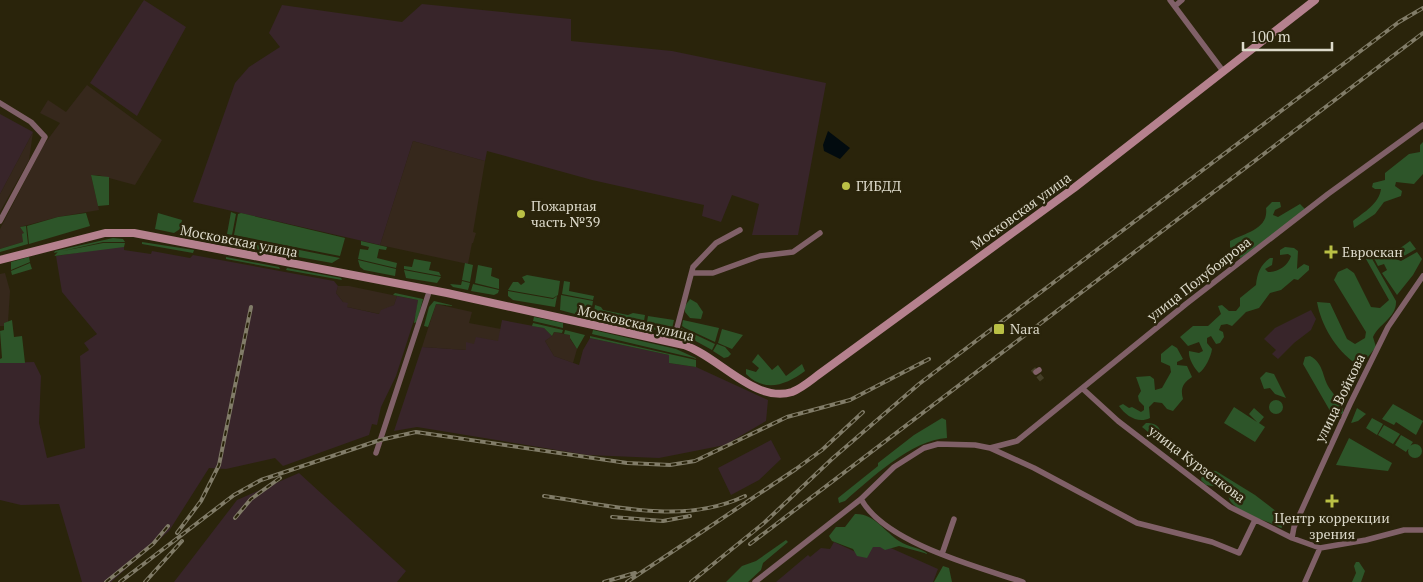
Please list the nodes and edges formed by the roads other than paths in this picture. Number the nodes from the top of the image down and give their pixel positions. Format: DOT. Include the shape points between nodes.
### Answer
graph roads {
  1 [pos="1170,0"];
  2 [pos="1182,0"];
  3 [pos="1315,0"];
  4 [pos="1307,4"];
  5 [pos="1175,6"];
  6 [pos="1223,71"];
  7 [pos="0,103"];
  8 [pos="1423,124"];
  9 [pos="0,221"];
  10 [pos="740,230"];
  11 [pos="820,233"];
  12 [pos="0,260"];
  13 [pos="692,273"];
  14 [pos="1423,276"];
  15 [pos="430,289"];
  16 [pos="674,343"];
  17 [pos="1084,389"];
  18 [pos="990,448"];
  19 [pos="376,453"];
  20 [pos="861,499"];
  21 [pos="954,519"];
  22 [pos="1255,520"];
  23 [pos="1423,530"];
  24 [pos="1292,538"];
  25 [pos="1320,548"];
  26 [pos="942,554"];
  27 [pos="755,582"];
  28 [pos="1023,582"];
  29 [pos="1305,582"];
  1 -- 5 [label="street"];
  2 -- 5 [label="street"];
  3 -- 4 [label="main road, Московская улица"];
  4 -- 6 [label="main road, Московская улица"];
  5 -- 6 [label="street"];
  6 -- 16 [label="main road, Московская улица" via="1074,188 795,390 777,394 761,391 703,353"];
  7 -- 9 [label="street" via="31,122 45,138"];
  8 -- 17 [label="street, улица Полубоярова" via="1209,286"];
  10 -- 13 [label="street" via="716,244 693,267"];
  11 -- 13 [label="street" via="793,252 760,256 714,273"];
  12 -- 15 [label="main road, Московская улица" via="94,235 126,232"];
  13 -- 16 [label="street"];
  14 -- 24 [label="street, улица Войкова" via="1388,327 1326,456"];
  15 -- 16 [label="main road, Московская улица"];
  15 -- 19 [label="street"];
  17 -- 18 [label="street, улица Полубоярова" via="1017,441"];
  17 -- 22 [label="street, улица Курзенкова" via="1118,421 1230,507"];
  18 -- 20 [label="street" via="938,444 924,448 894,467"];
  18 -- 22 [label="street" via="1137,523 1212,542 1239,554"];
  20 -- 26 [label="street" via="866,510 906,538"];
  20 -- 27 [label="street"];
  21 -- 26 [label="street"];
  22 -- 24 [label="street, улица Курзенкова"];
  23 -- 25 [label="street, улица Курзенкова" via="1404,530"];
  24 -- 25 [label="street, улица Курзенкова"];
  25 -- 29 [label="street"];
  26 -- 28 [label="street"];
}
